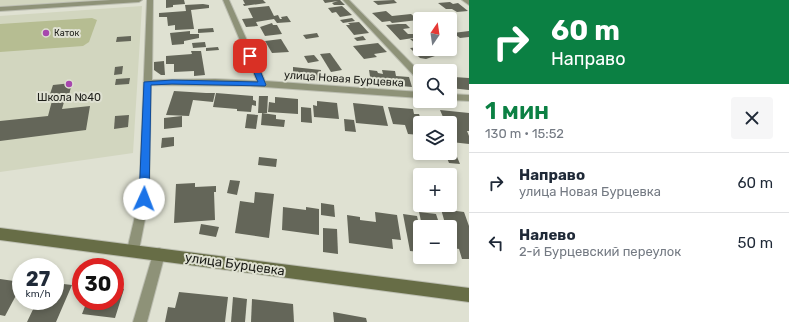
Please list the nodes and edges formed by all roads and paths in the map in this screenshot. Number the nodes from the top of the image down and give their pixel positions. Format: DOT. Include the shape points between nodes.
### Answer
graph roads {
  1 [pos="138,0"];
  2 [pos="150,0"];
  3 [pos="226,0"];
  4 [pos="346,0"];
  5 [pos="465,0"];
  6 [pos="469,3"];
  7 [pos="0,9"];
  8 [pos="413,70"];
  9 [pos="147,83"];
  10 [pos="262,85"];
  11 [pos="413,95"];
  12 [pos="457,97"];
  13 [pos="469,98"];
  14 [pos="0,234"];
  15 [pos="133,250"];
  16 [pos="159,254"];
  17 [pos="469,295"];
  18 [pos="140,322"];
  1 -- 7 [label="street"];
  2 -- 9 [label="street"];
  3 -- 10 [label="street"];
  4 -- 8 [label="street"];
  5 -- 6 [label="street"];
  9 -- 10 [label="street, улица Новая Бурцевка"];
  9 -- 15 [label="street" via="144,199"];
  10 -- 11 [label="street, улица Новая Бурцевка"];
  12 -- 13 [label="street"];
  14 -- 15 [label="street, улица Бурцевка"];
  15 -- 16 [label="street, улица Бурцевка"];
  16 -- 17 [label="street, улица Бурцевка"];
  16 -- 18 [label="street"];
}
